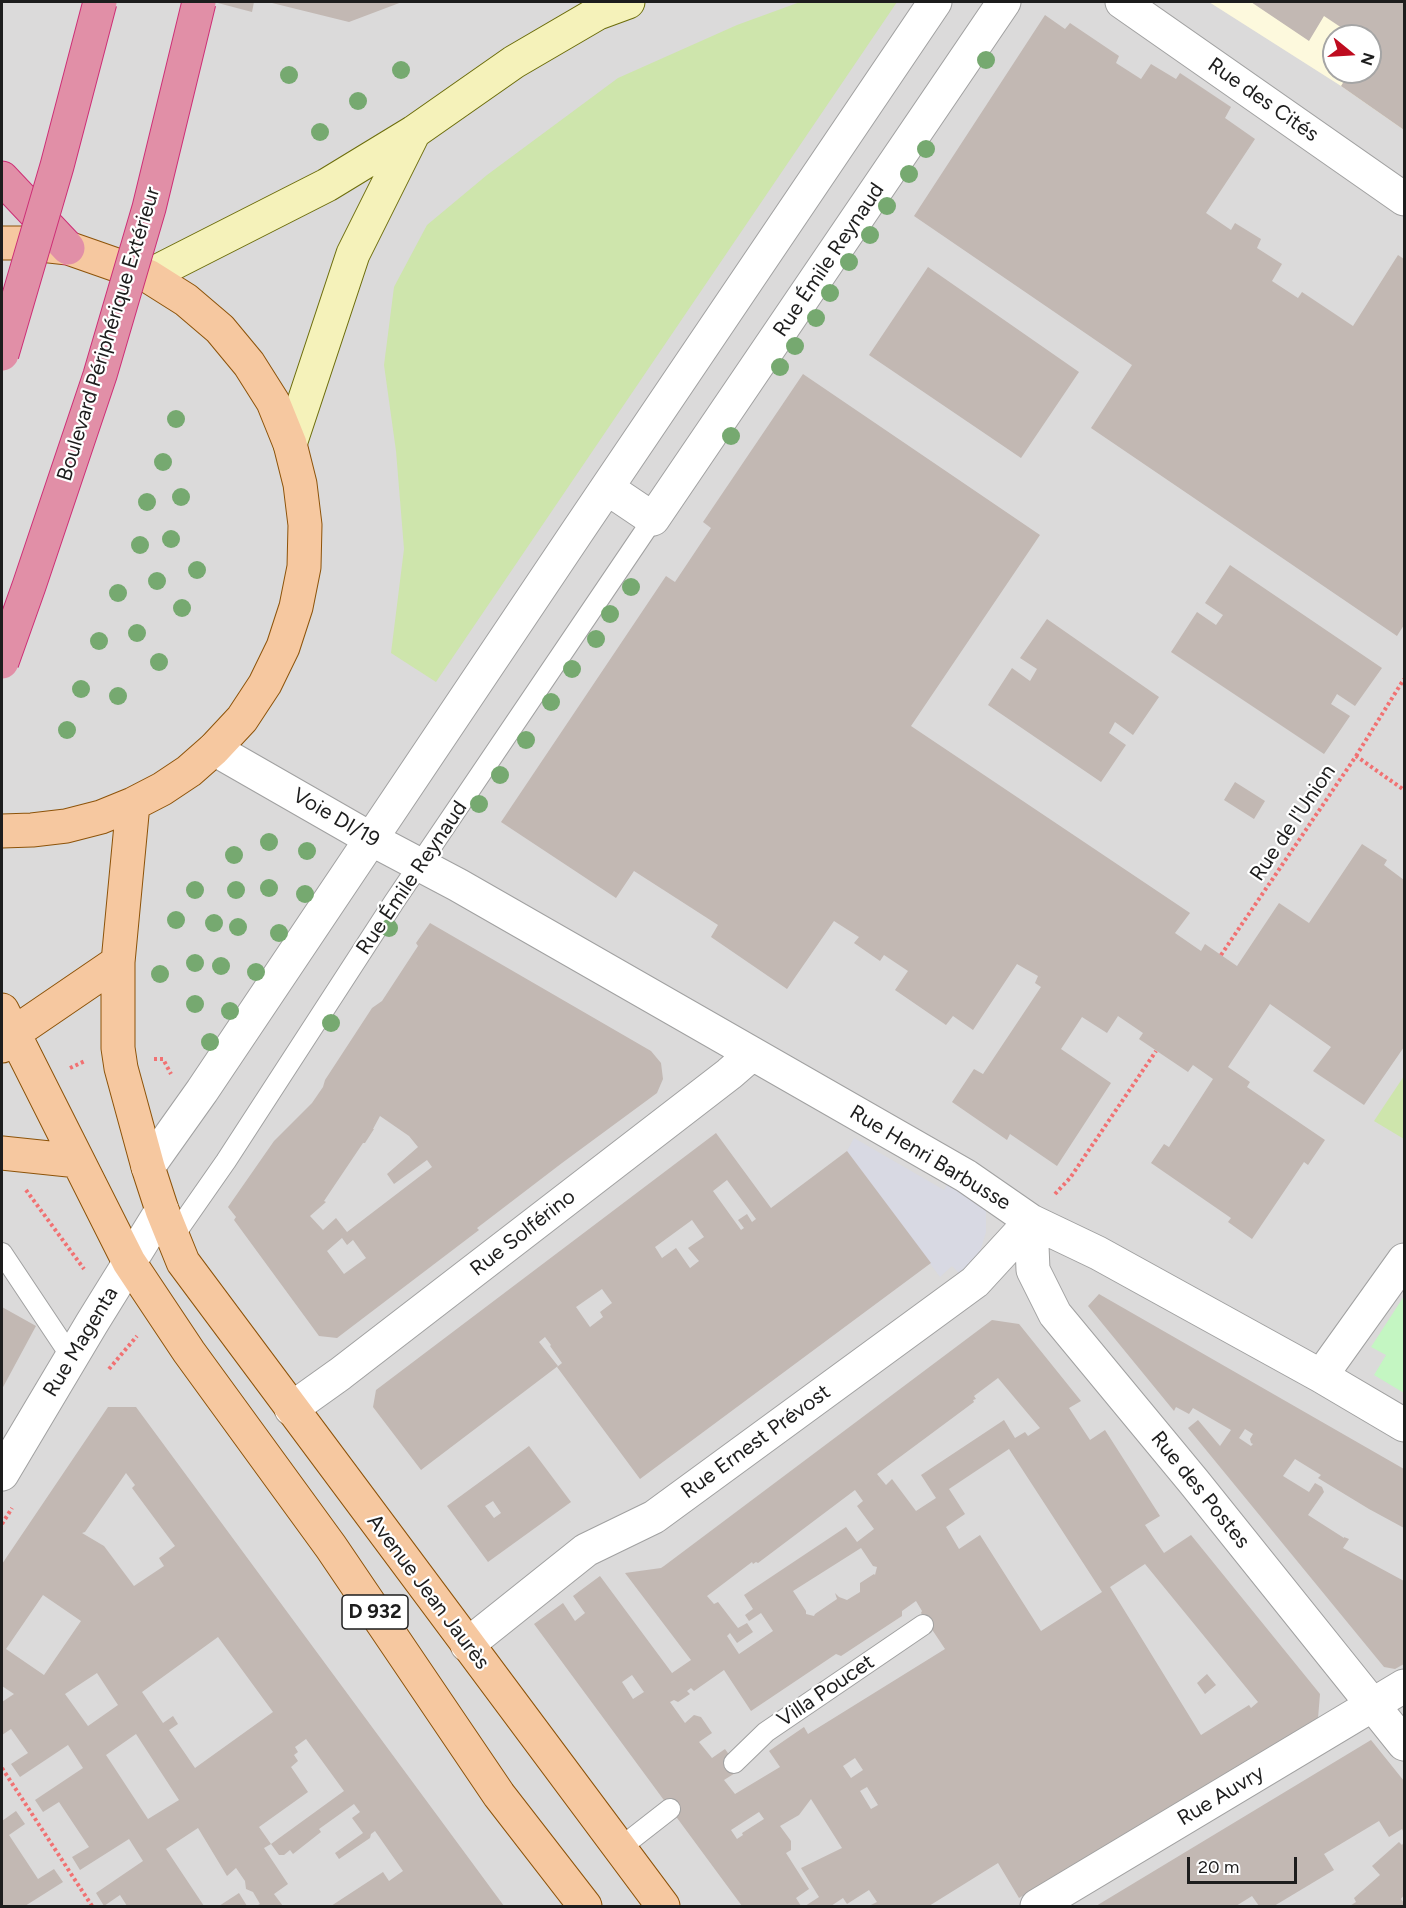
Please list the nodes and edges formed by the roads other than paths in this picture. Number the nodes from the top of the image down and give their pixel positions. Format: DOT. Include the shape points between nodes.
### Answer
graph roads {
  1 [pos="100,2"];
  2 [pos="199,2"];
  3 [pos="628,2"];
  4 [pos="935,2"];
  5 [pos="1004,2"];
  6 [pos="1122,2"];
  7 [pos="414,132"];
  8 [pos="2,178"];
  9 [pos="1404,199"];
  10 [pos="2,243"];
  11 [pos="68,248"];
  12 [pos="148,276"];
  13 [pos="2,354"];
  14 [pos="290,444"];
  15 [pos="607,488"];
  16 [pos="653,519"];
  17 [pos="2,662"];
  18 [pos="214,749"];
  19 [pos="133,804"];
  20 [pos="2,831"];
  21 [pos="371,839"];
  22 [pos="420,866"];
  23 [pos="458,885"];
  24 [pos="118,962"];
  25 [pos="6,1030"];
  26 [pos="752,1054"];
  27 [pos="5,1153"];
  28 [pos="78,1161"];
  29 [pos="148,1167"];
  30 [pos="1031,1221"];
  31 [pos="168,1224"];
  32 [pos="2,1253"];
  33 [pos="1404,1260"];
  34 [pos="129,1262"];
  35 [pos="72,1358"];
  36 [pos="1321,1376"];
  37 [pos="291,1409"];
  38 [pos="1404,1425"];
  39 [pos="2,1474"];
  40 [pos="922,1625"];
  41 [pos="467,1645"];
  42 [pos="1404,1686"];
  43 [pos="1373,1705"];
  44 [pos="1404,1744"];
  45 [pos="734,1763"];
  46 [pos="670,1809"];
  47 [pos="620,1848"];
  48 [pos="585,1906"];
  49 [pos="663,1906"];
  50 [pos="1037,1906"];
  1 -- 13 [label="highway, bridge"];
  2 -- 17 [label="highway, Boulevard Périphérique Extérieur, bridge" via="149,208 100,375"];
  3 -- 7 [label="main road" via="598,13 514,62"];
  4 -- 15 [label="street"];
  5 -- 16 [label="street, Rue Émile Reynaud"];
  6 -- 9 [label="street, Rue des Cités"];
  7 -- 12 [label="main road" via="315,192"];
  7 -- 14 [label="main road" via="353,254"];
  8 -- 11 [label="highway"];
  10 -- 11 [label="main road"];
  11 -- 12 [label="main road"];
  12 -- 14 [label="main road" via="186,300 220,329 273,402"];
  14 -- 18 [label="main road" via="305,525 304,567 296,607 265,684"];
  15 -- 16 [label="street"];
  15 -- 21 [label="street"];
  16 -- 22 [label="lane, Rue Émile Reynaud"];
  18 -- 19 [label="main road" via="180,777"];
  18 -- 21 [label="street, Voie DI/19"];
  19 -- 20 [label="main road" via="66,826"];
  19 -- 24 [label="main road, Avenue Jean Jaurès"];
  21 -- 22 [label="street, Voie DI/19"];
  21 -- 29 [label="street"];
  22 -- 23 [label="street, Voie DI/19"];
  22 -- 31 [label="lane, Rue Émile Reynaud" via="226,1161"];
  23 -- 26 [label="street, Rue Henri Barbusse"];
  24 -- 25 [label="main road"];
  24 -- 29 [label="main road, Avenue Jean Jaurès" via="118,1048"];
  25 -- 28 [label="main road"];
  26 -- 30 [label="street, Rue Henri Barbusse" via="966,1176"];
  26 -- 37 [label="street, Rue Solférino"];
  27 -- 28 [label="main road"];
  28 -- 34 [label="main road"];
  29 -- 31 [label="main road, Avenue Jean Jaurès"];
  30 -- 36 [label="street, Rue Henri Barbusse" via="1098,1253"];
  30 -- 41 [label="street, Rue Ernest Prévost" via="975,1282 654,1516 586,1550"];
  30 -- 43 [label="street, Rue des Postes" via="1033,1270 1055,1314"];
  31 -- 34 [label="street, Rue Magenta"];
  31 -- 37 [label="main road, Avenue Jean Jaurès / D 932" via="183,1262"];
  32 -- 35 [label="lane"];
  33 -- 36 [label="street"];
  34 -- 35 [label="street, Rue Magenta"];
  34 -- 48 [label="main road, D 932" via="189,1352 331,1547 499,1796"];
  35 -- 39 [label="street, Rue Magenta"];
  36 -- 38 [label="street, Rue Henri Barbusse"];
  37 -- 41 [label="main road, Avenue Jean Jaurès / D 932"];
  40 -- 45 [label="lane, Villa Poucet" via="766,1732"];
  41 -- 47 [label="main road, Avenue Jean Jaurès / D 932"];
  42 -- 43 [label="street, Rue Auvry"];
  43 -- 44 [label="street, Rue des Postes"];
  43 -- 50 [label="street, Rue Auvry"];
  46 -- 47 [label="lane"];
  47 -- 49 [label="main road, Avenue Jean Jaurès / D 932"];
}
